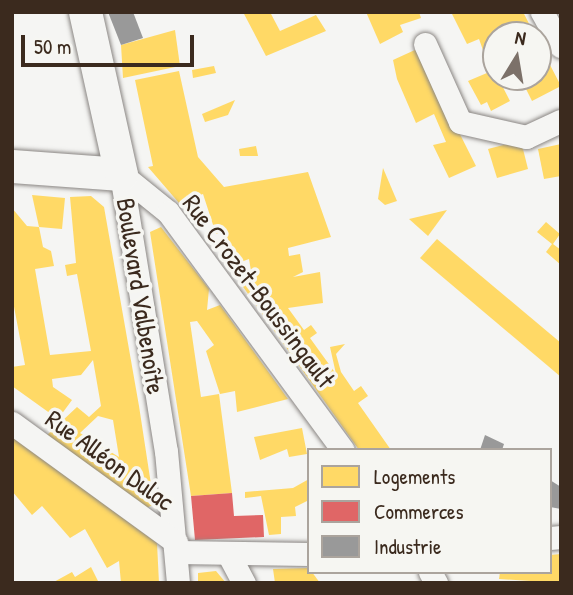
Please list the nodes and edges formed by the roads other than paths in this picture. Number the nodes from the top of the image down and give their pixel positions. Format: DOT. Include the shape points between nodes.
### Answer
graph roads {
  1 [pos="85,12"];
  2 [pos="542,12"];
  3 [pos="425,44"];
  4 [pos="561,46"];
  5 [pos="561,121"];
  6 [pos="12,166"];
  7 [pos="121,174"];
  8 [pos="12,423"];
  9 [pos="342,448"];
  10 [pos="176,547"];
  11 [pos="307,554"];
  12 [pos="230,557"];
  13 [pos="178,583"];
  14 [pos="244,583"];
  1 -- 7 [label="main road, Boulevard Valbenoîte"];
  2 -- 4 [label="street"];
  3 -- 5 [label="street" via="460,122 526,137"];
  6 -- 7 [label="main road"];
  7 -- 9 [label="street, Rue Crozet-Boussingault" via="168,212"];
  7 -- 10 [label="street, Boulevard Valbenoîte"];
  8 -- 10 [label="street, Rue Alléon Dulac"];
  10 -- 12 [label="street"];
  10 -- 13 [label="street, Boulevard Valbenoîte"];
  11 -- 12 [label="street"];
  12 -- 14 [label="street"];
}
